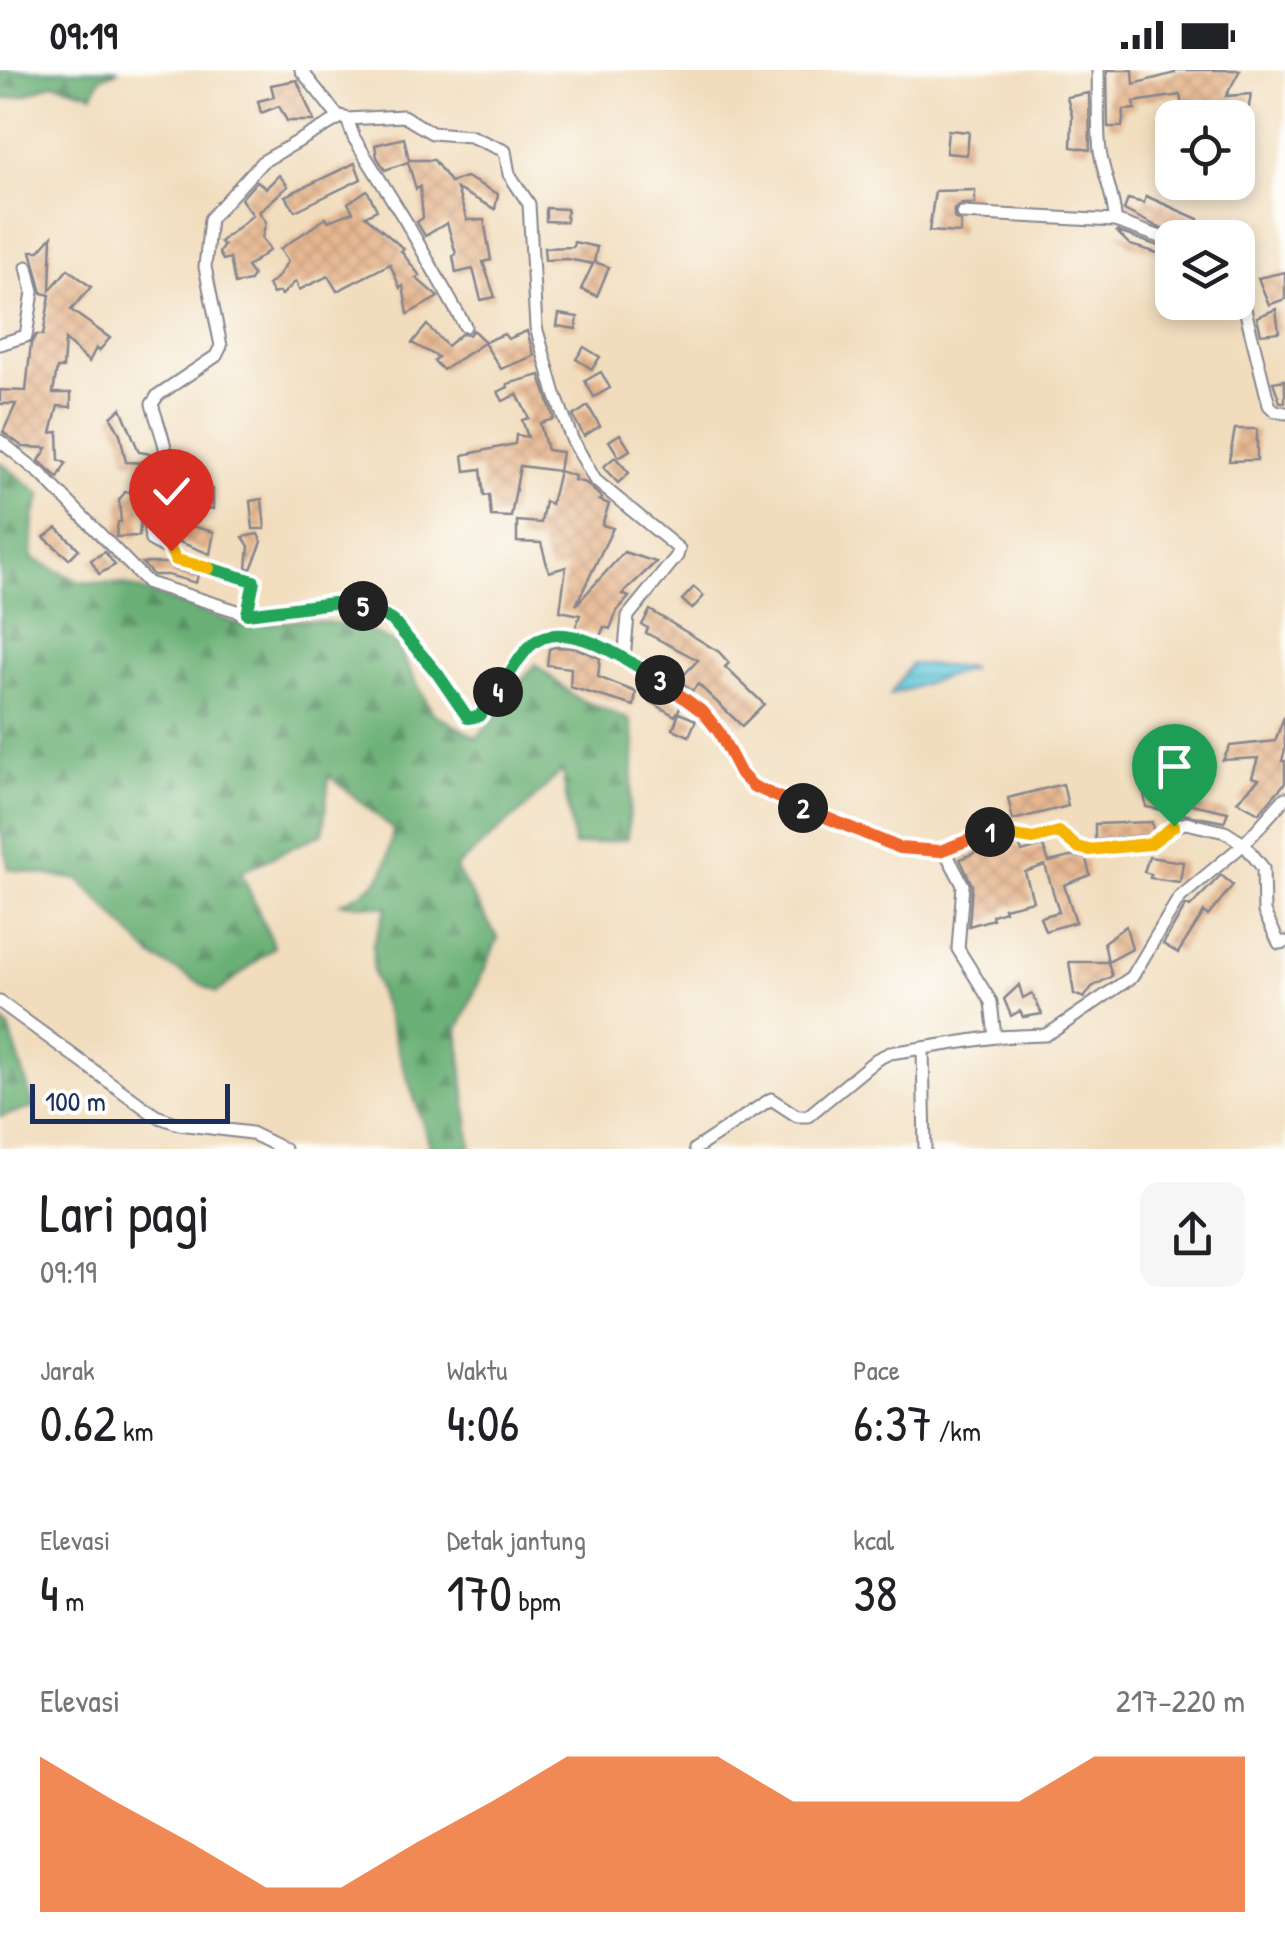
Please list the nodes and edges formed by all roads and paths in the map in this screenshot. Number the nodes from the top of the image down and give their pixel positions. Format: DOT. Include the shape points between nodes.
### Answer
graph roads {
  1 [pos="301,70"];
  2 [pos="1098,70"];
  3 [pos="344,118"];
  4 [pos="962,213"];
  5 [pos="1115,221"];
  6 [pos="1155,235"];
  7 [pos="26,268"];
  8 [pos="1248,320"];
  9 [pos="465,326"];
  10 [pos="0,344"];
  11 [pos="1285,413"];
  12 [pos="0,441"];
  13 [pos="148,514"];
  14 [pos="171,551"];
  15 [pos="247,614"];
  16 [pos="624,659"];
  17 [pos="1285,798"];
  18 [pos="1244,844"];
  19 [pos="940,851"];
  20 [pos="1284,945"];
  21 [pos="0,1002"];
  22 [pos="995,1037"];
  23 [pos="923,1048"];
  24 [pos="284,1149"];
  25 [pos="695,1149"];
  26 [pos="925,1149"];
  1 -- 3 [label="street"];
  2 -- 5 [label="street" via="1099,142"];
  3 -- 9 [label="street"];
  3 -- 14 [label="street" via="262,162 210,219 205,266 219,352 152,404 166,458 161,506"];
  3 -- 16 [label="street" via="404,116 432,133 470,136 505,150 509,174 528,204 536,326 572,439 595,480 679,549 628,616"];
  4 -- 5 [label="street"];
  5 -- 6 [label="street"];
  7 -- 10 [label="street" via="33,292 26,336"];
  8 -- 11 [label="street" via="1269,405"];
  12 -- 15 [label="street" via="148,583"];
  13 -- 14 [label="street" via="151,540"];
  14 -- 15 [label="street" via="176,560 253,580"];
  15 -- 16 [label="street" via="342,603 382,613 434,668 468,718 485,711 540,640 583,639"];
  16 -- 19 [label="street" via="704,713 753,786 900,848"];
  17 -- 18 [label="street"];
  18 -- 19 [label="street" via="1217,829 1186,824 1150,844 1088,850 1059,832 1033,839 992,831"];
  18 -- 20 [label="street" via="1262,868 1264,912"];
  18 -- 22 [label="street" via="1180,898 1124,984 1045,1035"];
  19 -- 22 [label="street" via="963,885 958,949 991,1002"];
  21 -- 24 [label="street" via="156,1116 251,1132"];
  22 -- 23 [label="street"];
  23 -- 25 [label="street" via="877,1059 808,1116 771,1099"];
  23 -- 26 [label="street"];
}
